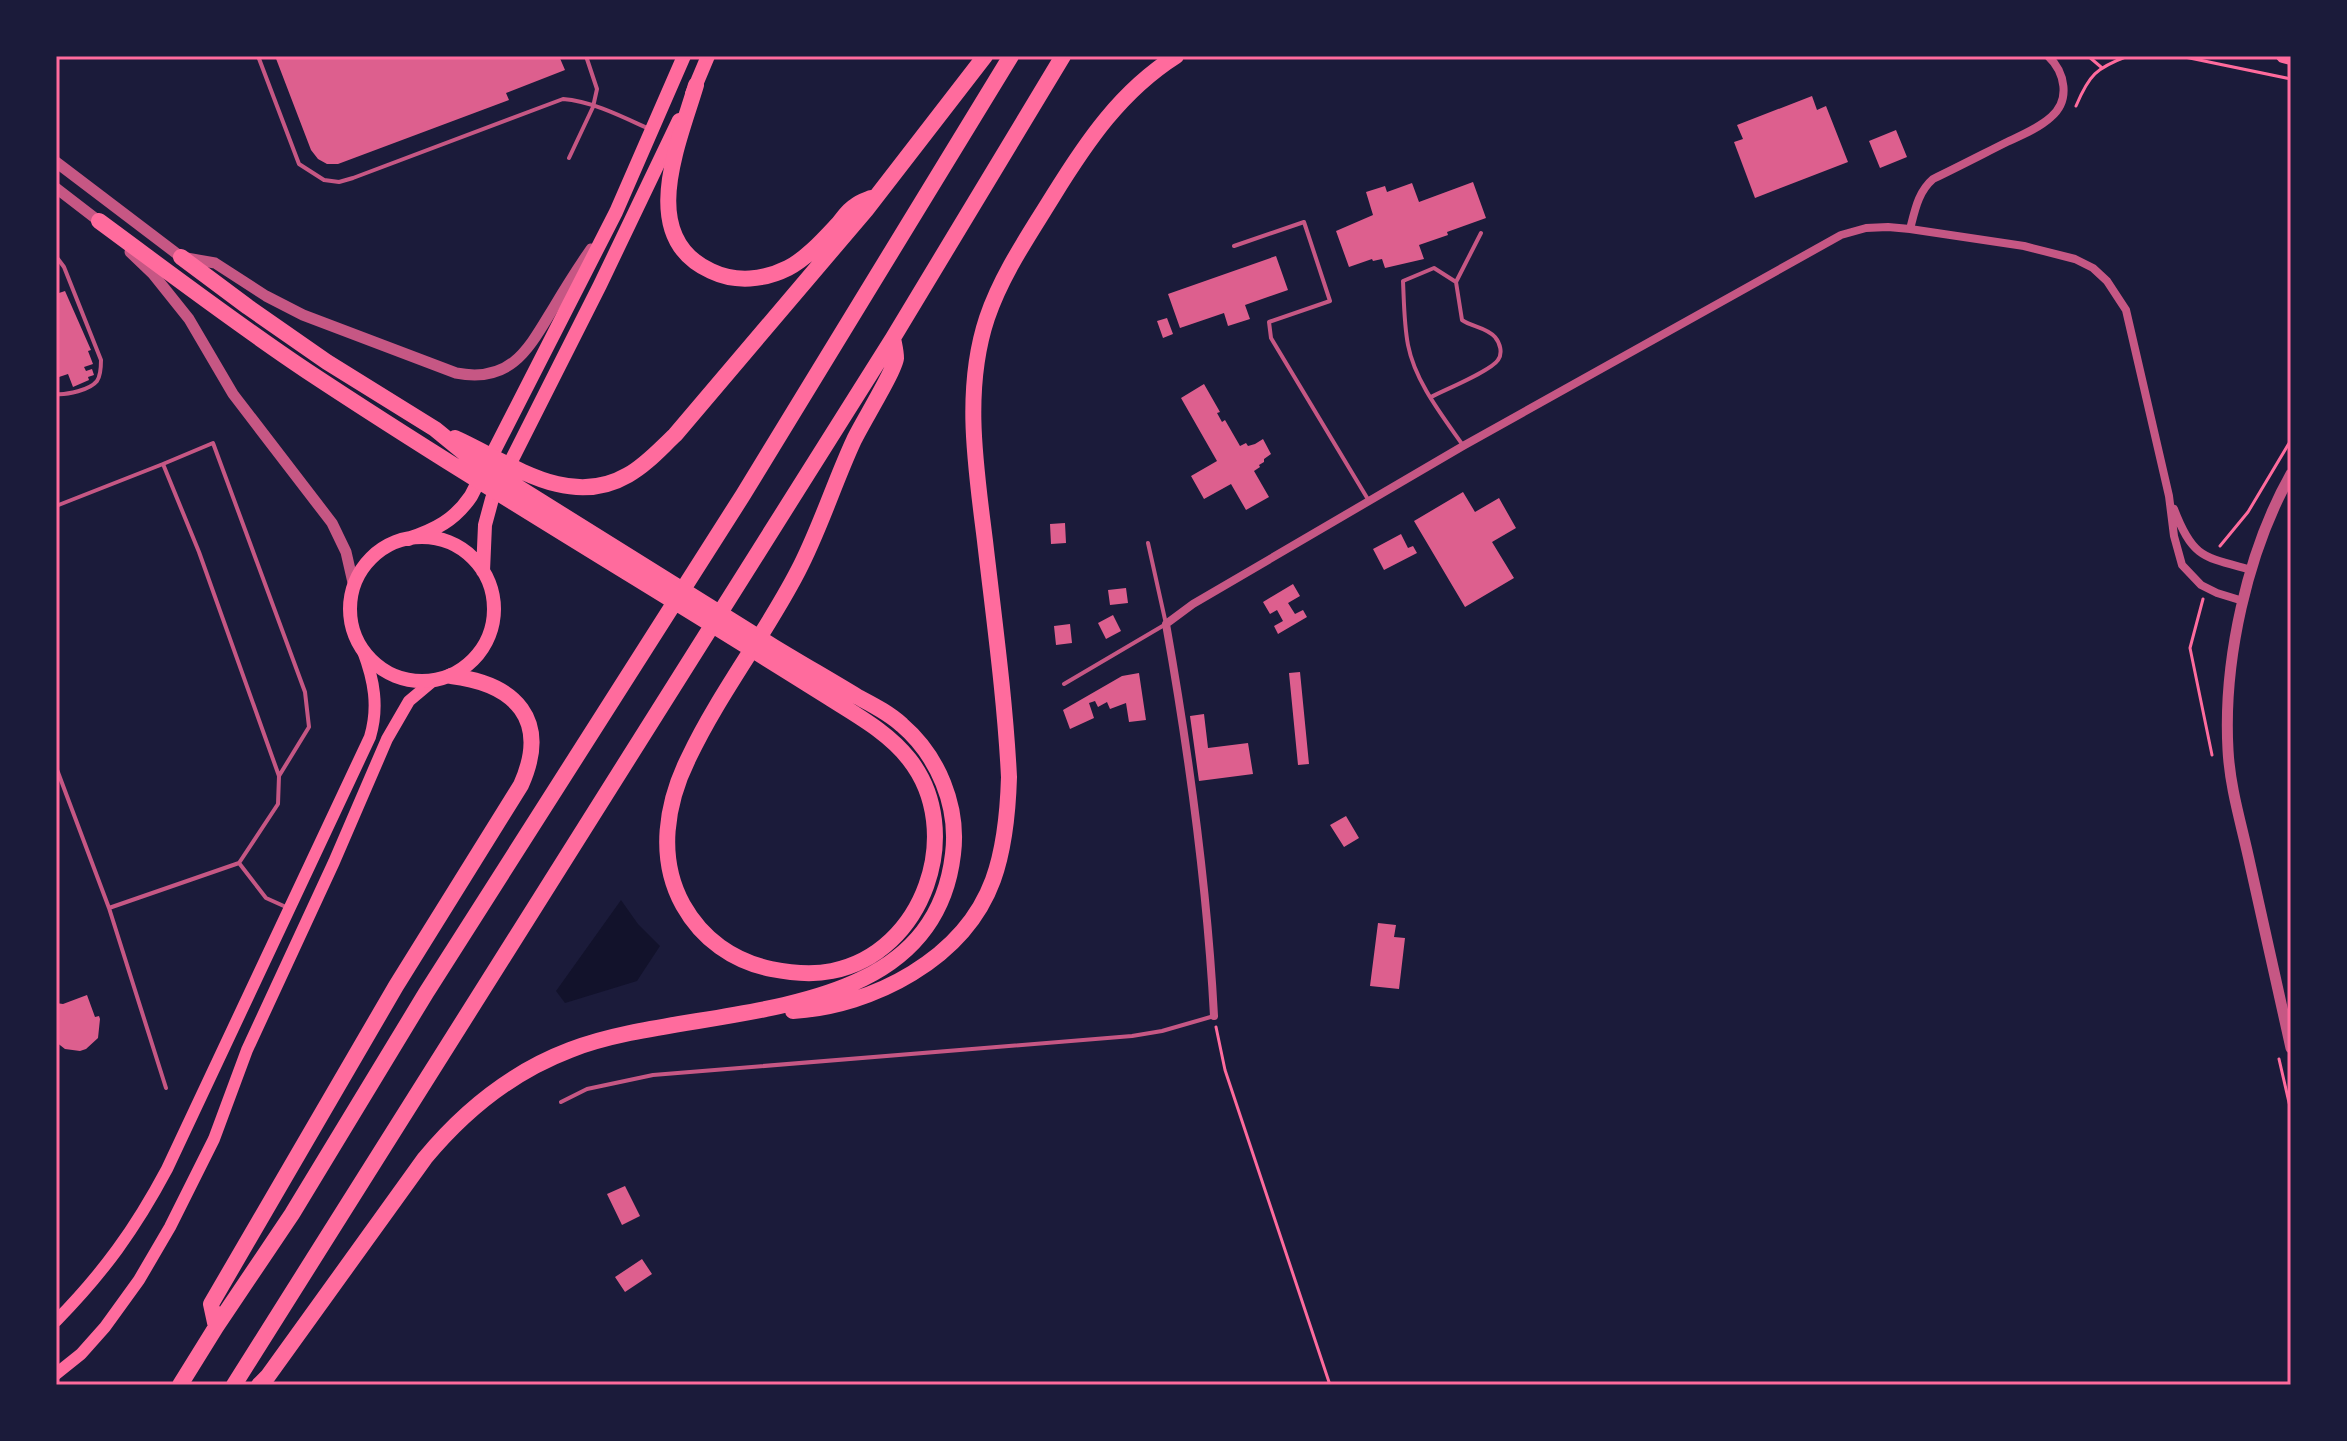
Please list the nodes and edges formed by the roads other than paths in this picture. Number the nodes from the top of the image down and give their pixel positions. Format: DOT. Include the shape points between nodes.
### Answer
graph roads {
  1 [pos="258,56"];
  2 [pos="586,56"];
  3 [pos="684,56"];
  4 [pos="708,56"];
  5 [pos="985,56"];
  6 [pos="1011,56"];
  7 [pos="1063,56"];
  8 [pos="1176,56"];
  9 [pos="2048,56"];
  10 [pos="2283,56"];
  11 [pos="2291,58"];
  12 [pos="696,85"];
  13 [pos="593,107"];
  14 [pos="653,131"];
  15 [pos="569,158"];
  16 [pos="56,162"];
  17 [pos="56,188"];
  18 [pos="877,196"];
  19 [pos="616,212"];
  20 [pos="99,221"];
  21 [pos="1910,229"];
  22 [pos="1481,233"];
  23 [pos="1234,246"];
  24 [pos="181,257"];
  25 [pos="58,259"];
  26 [pos="1456,282"];
  27 [pos="893,338"];
  28 [pos="56,394"];
  29 [pos="1431,397"];
  30 [pos="1463,446"];
  31 [pos="468,457"];
  32 [pos="163,464"];
  33 [pos="2291,474"];
  34 [pos="2169,496"];
  35 [pos="1369,501"];
  36 [pos="56,506"];
  37 [pos="408,539"];
  38 [pos="1148,543"];
  39 [pos="2252,570"];
  40 [pos="483,571"];
  41 [pos="354,587"];
  42 [pos="2243,601"];
  43 [pos="1166,624"];
  44 [pos="363,651"];
  45 [pos="778,658"];
  46 [pos="442,678"];
  47 [pos="1064,684"];
  48 [pos="56,767"];
  49 [pos="279,776"];
  50 [pos="239,863"];
  51 [pos="109,908"];
  52 [pos="289,908"];
  53 [pos="731,1015"];
  54 [pos="1214,1016"];
  55 [pos="2291,1048"];
  56 [pos="166,1088"];
  57 [pos="561,1102"];
  58 [pos="56,1321"];
  59 [pos="216,1327"];
  60 [pos="56,1374"];
  61 [pos="180,1385"];
  62 [pos="234,1385"];
  63 [pos="259,1385"];
  1 -- 13 [label="lane" via="299,164 331,182 563,99"];
  2 -- 13 [label="lane" via="597,89"];
  3 -- 14 [label="main road"];
  4 -- 12 [label="main road"];
  5 -- 18 [label="highway"];
  6 -- 59 [label="highway" via="743,495"];
  7 -- 27 [label="highway"];
  8 -- 53 [label="highway" via="1118,103 1076,159 999,289 979,351 974,448 1009,777 1005,830 993,881 951,942 891,986 807,1010"];
  9 -- 21 [label="street" via="2062,76 2064,91 2053,116 1933,179 1919,196"];
  10 -- 11 [label="main road"];
  12 -- 18 [label="highway" via="669,182 668,214 683,252 699,266 737,278 770,276 808,254 855,205"];
  12 -- 40 [label="main road" via="492,499"];
  13 -- 14 [label="lane"];
  13 -- 15 [label="lane"];
  14 -- 19 [label="main road"];
  16 -- 24 [label="street"];
  17 -- 20 [label="street"];
  18 -- 31 [label="highway" via="675,435 644,464 593,487 559,485"];
  19 -- 24 [label="street" via="524,354 505,369 481,376 456,373 303,315 215,263"];
  19 -- 37 [label="main road" via="471,496 451,520"];
  20 -- 31 [label="highway" via="306,370"];
  20 -- 41 [label="street" via="172,296 233,394 332,523"];
  21 -- 30 [label="street" via="1866,228 1841,235"];
  21 -- 34 [label="street" via="2055,253 2093,268 2107,281 2126,310"];
  22 -- 26 [label="lane"];
  23 -- 35 [label="lane" via="1304,222 1330,301 1269,322 1271,338"];
  24 -- 31 [label="highway" via="327,362 435,429"];
  25 -- 28 [label="lane" via="101,360 101,372 92,385"];
  26 -- 29 [label="lane" via="1462,320 1486,329 1501,351 1488,369"];
  26 -- 29 [label="lane" via="1434,268 1403,281 1408,346"];
  27 -- 45 [label="highway" via="896,363 858,431 797,572 691,752 674,791 667,827 678,896 710,939 759,966 799,973 834,971 873,954 910,919 933,864 934,817 922,779 901,749"];
  27 -- 62 [label="highway"];
  29 -- 30 [label="lane"];
  30 -- 35 [label="street"];
  31 -- 45 [label="highway" via="525,500"];
  32 -- 36 [label="lane"];
  32 -- 49 [label="lane"];
  32 -- 49 [label="lane" via="213,443 305,692 309,727"];
  33 -- 39 [label="street"];
  34 -- 39 [label="street" via="2185,538 2199,553"];
  34 -- 42 [label="street" via="2182,565 2201,585"];
  35 -- 43 [label="street"];
  37 -- 40 [label="main road" via="446,541"];
  37 -- 41 [label="main road" via="374,555"];
  38 -- 43 [label="lane"];
  39 -- 42 [label="street"];
  40 -- 46 [label="main road" via="493,598 491,628 477,655"];
  41 -- 44 [label="main road" via="352,624"];
  42 -- 55 [label="street" via="2230,680 2229,767"];
  43 -- 47 [label="lane"];
  43 -- 54 [label="street" via="1196,816"];
  44 -- 46 [label="main road" via="394,676 414,681"];
  44 -- 52 [label="main road" via="375,695 370,737"];
  45 -- 53 [label="highway" via="892,717 917,740 947,791 953,857 944,894 928,925 880,970 835,991"];
  46 -- 59 [label="highway" via="478,680 507,693 530,729 530,766 211,1304"];
  46 -- 60 [label="main road" via="409,701 387,739 247,1050 214,1139 170,1227 105,1327"];
  48 -- 51 [label="lane"];
  49 -- 50 [label="lane" via="278,804"];
  50 -- 51 [label="lane"];
  50 -- 52 [label="lane" via="266,898"];
  51 -- 56 [label="lane"];
  52 -- 58 [label="main road" via="146,1208 115,1254"];
  53 -- 63 [label="highway" via="623,1033 570,1050 525,1071 478,1103 425,1158"];
  54 -- 57 [label="lane" via="1132,1036 653,1075 587,1089"];
  59 -- 61 [label="highway"];
}
